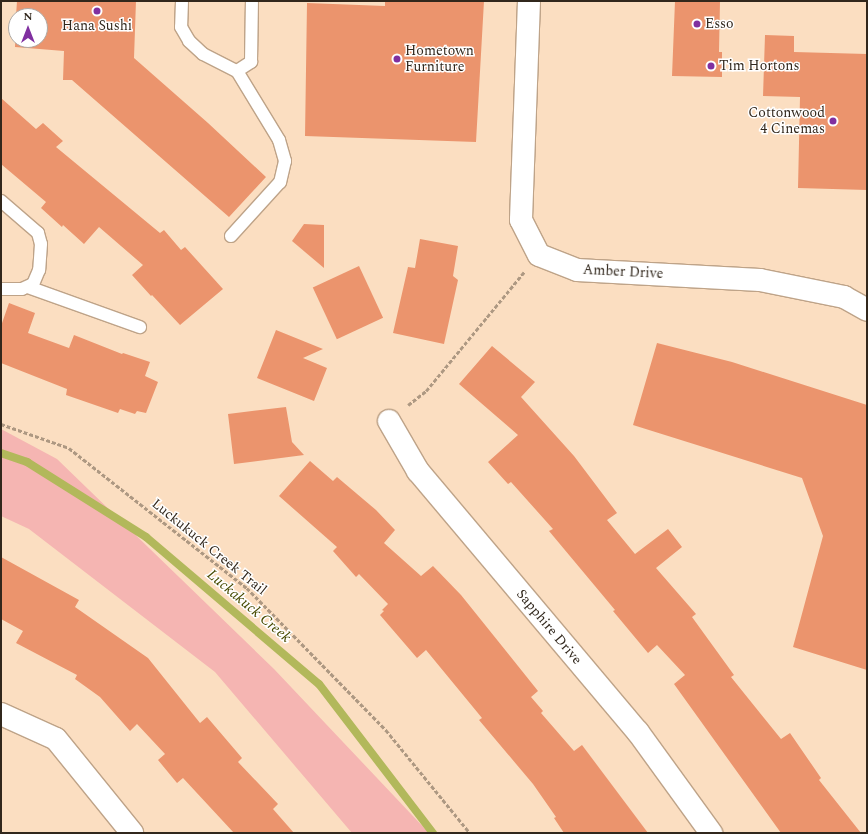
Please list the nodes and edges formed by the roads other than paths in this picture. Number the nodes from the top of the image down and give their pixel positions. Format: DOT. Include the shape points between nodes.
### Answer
graph roads {
  1 [pos="182,1"];
  2 [pos="252,1"];
  3 [pos="529,1"];
  4 [pos="237,71"];
  5 [pos="1,201"];
  6 [pos="231,236"];
  7 [pos="28,287"];
  8 [pos="1,289"];
  9 [pos="867,310"];
  10 [pos="140,327"];
  11 [pos="389,420"];
  12 [pos="1,714"];
  13 [pos="132,833"];
  14 [pos="711,833"];
  1 -- 4 [label="lane" via="181,27 189,41 203,54"];
  2 -- 4 [label="lane" via="251,62"];
  3 -- 9 [label="street, Amber Drive" via="521,220 539,255 577,270 760,280 844,297"];
  4 -- 6 [label="lane" via="279,140 286,161 280,182"];
  5 -- 7 [label="lane" via="38,233 40,239 41,262 36,278"];
  7 -- 8 [label="lane"];
  7 -- 10 [label="lane"];
  11 -- 14 [label="street, Sapphire Drive" via="418,471 638,732"];
  12 -- 13 [label="street" via="56,739"];
}
